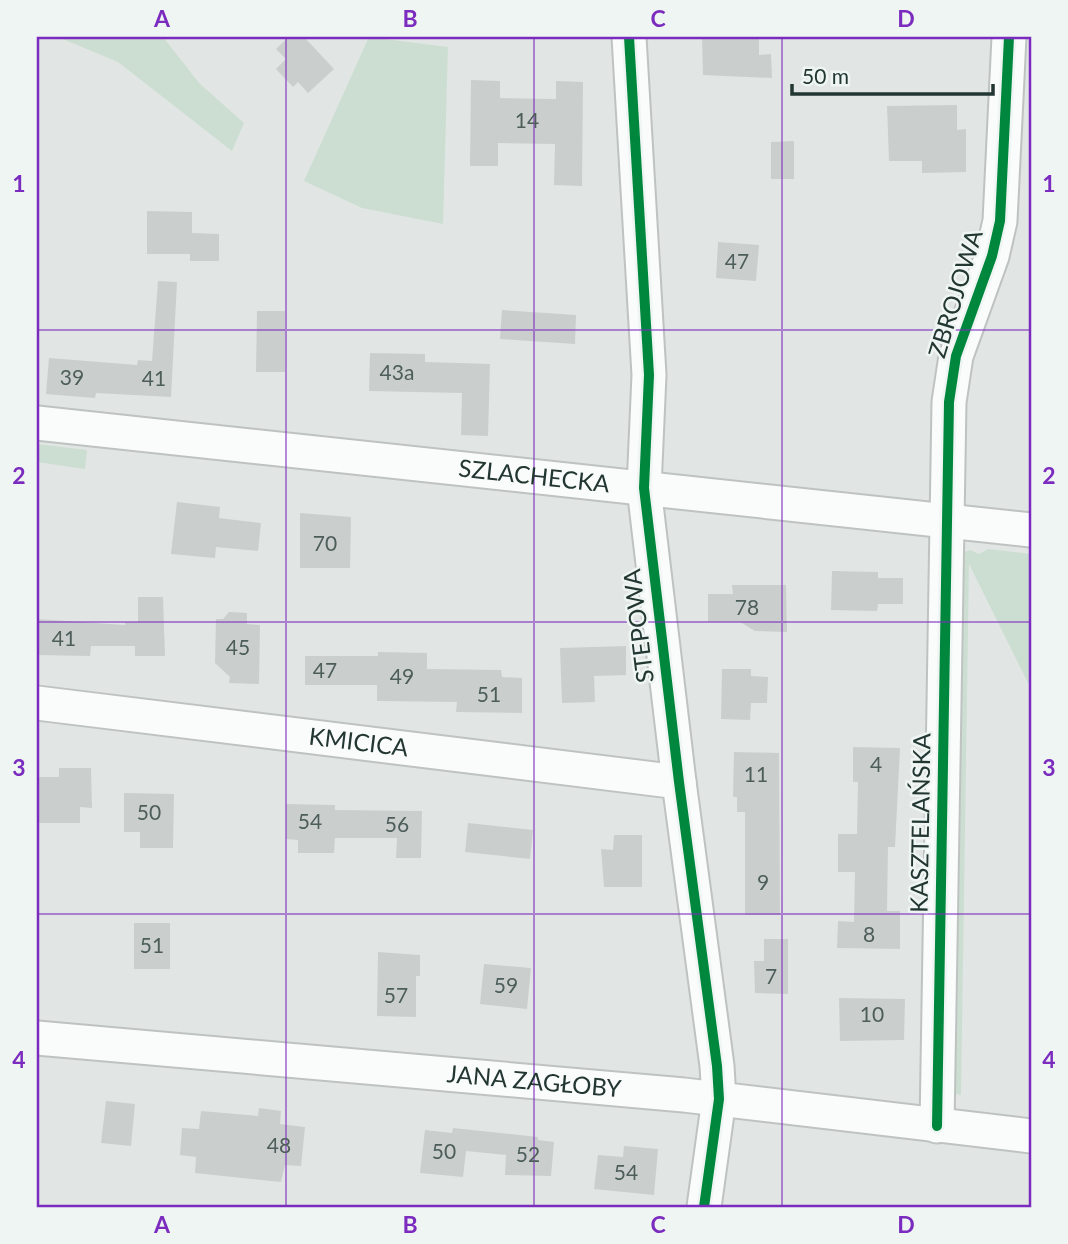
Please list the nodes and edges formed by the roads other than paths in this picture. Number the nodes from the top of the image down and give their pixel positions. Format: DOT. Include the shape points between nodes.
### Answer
graph roads {
  1 [pos="629,37"];
  2 [pos="1009,37"];
  3 [pos="37,423"];
  4 [pos="644,488"];
  5 [pos="947,521"];
  6 [pos="1031,530"];
  7 [pos="37,703"];
  8 [pos="679,782"];
  9 [pos="37,1038"];
  10 [pos="719,1099"];
  11 [pos="937,1126"];
  12 [pos="1031,1136"];
  13 [pos="704,1207"];
  1 -- 4 [label="street, STEPOWA" via="649,375"];
  2 -- 5 [label="street, ZBROJOWA" via="1000,221 956,356 949,402"];
  3 -- 4 [label="street, SZLACHECKA"];
  4 -- 5 [label="street, SZLACHECKA"];
  4 -- 8 [label="street, STEPOWA"];
  5 -- 6 [label="street, SZLACHECKA"];
  5 -- 11 [label="street, KASZTELAŃSKA"];
  7 -- 8 [label="street, KMICICA"];
  8 -- 10 [label="street, STEPOWA"];
  9 -- 10 [label="street, JANA ZAGŁOBY"];
  10 -- 11 [label="street, JANA ZAGŁOBY"];
  10 -- 13 [label="street, STEPOWA"];
  11 -- 12 [label="street, JANA ZAGŁOBY"];
}
